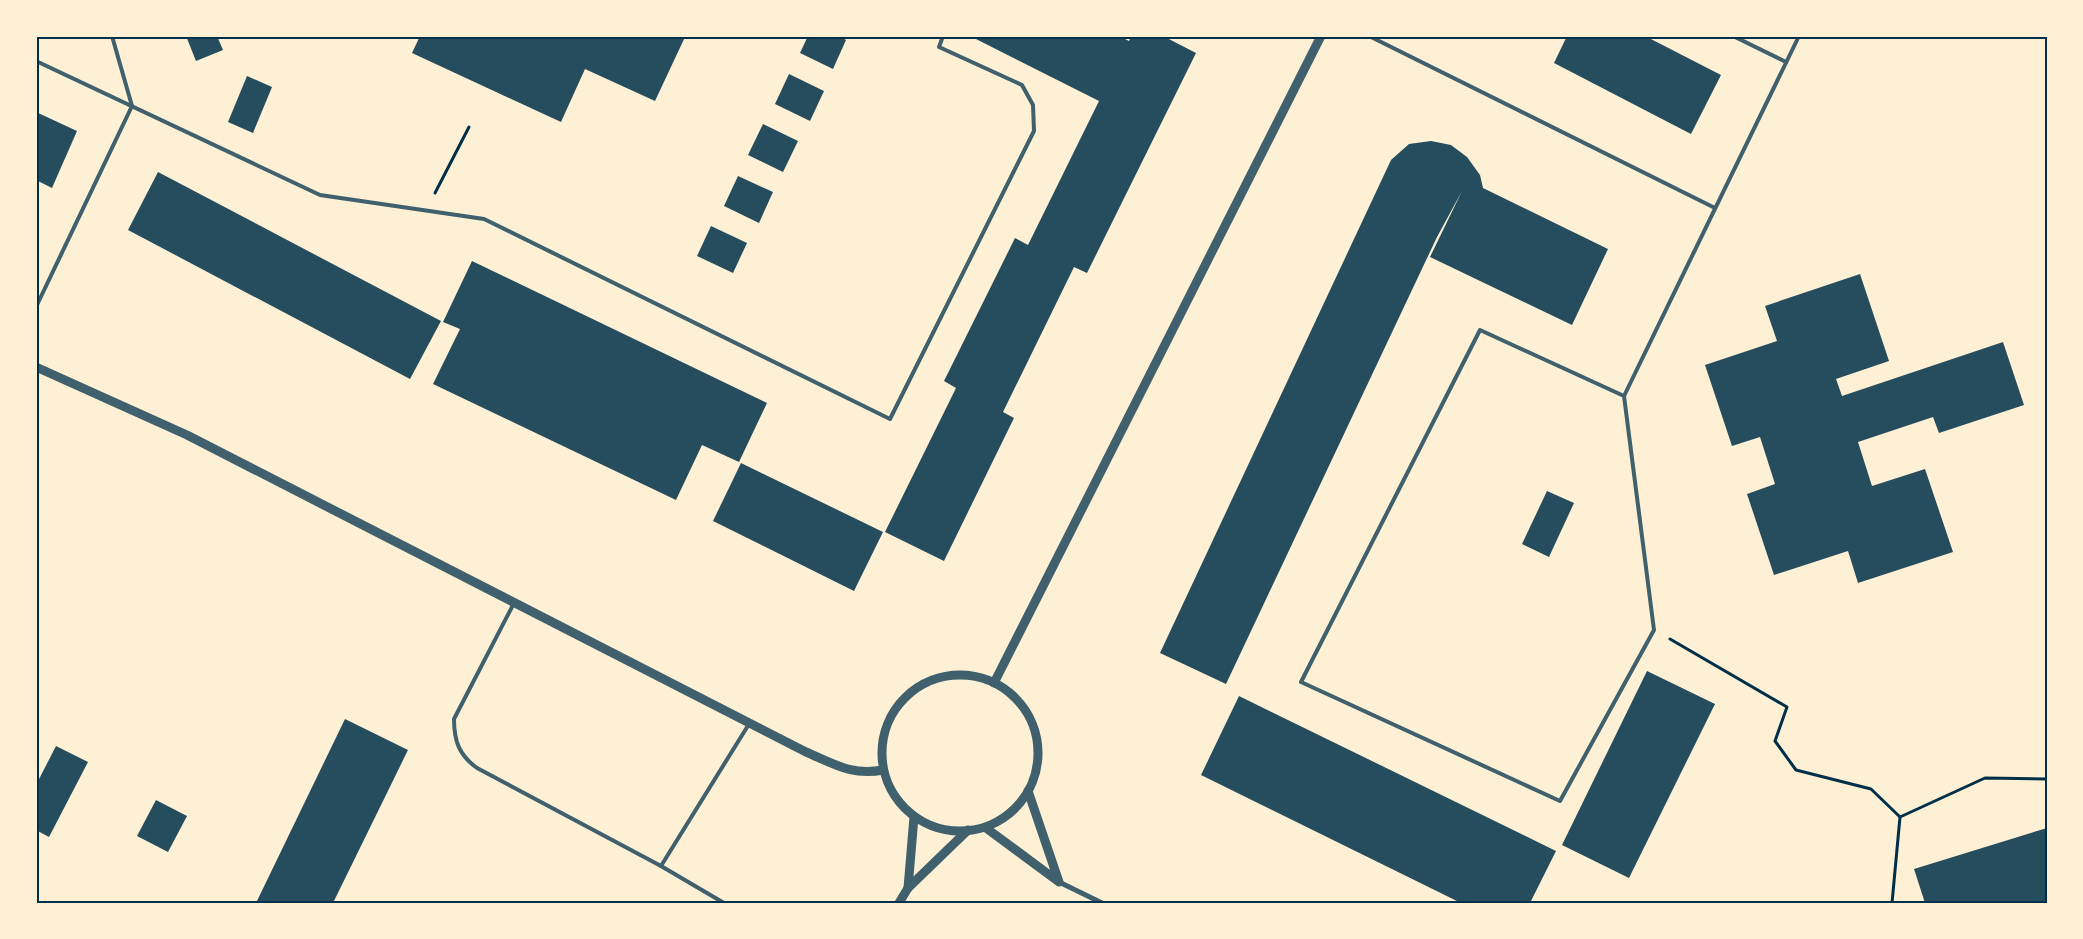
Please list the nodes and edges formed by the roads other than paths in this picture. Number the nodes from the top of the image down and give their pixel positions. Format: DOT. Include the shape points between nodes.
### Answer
graph roads {
  1 [pos="112,36"];
  2 [pos="943,36"];
  3 [pos="1368,36"];
  4 [pos="1733,36"];
  5 [pos="1799,36"];
  6 [pos="1319,37"];
  7 [pos="36,61"];
  8 [pos="1786,62"];
  9 [pos="132,106"];
  10 [pos="1715,208"];
  11 [pos="36,308"];
  12 [pos="36,367"];
  13 [pos="1624,396"];
  14 [pos="514,602"];
  15 [pos="994,683"];
  16 [pos="750,723"];
  17 [pos="883,770"];
  18 [pos="1028,791"];
  19 [pos="914,817"];
  20 [pos="986,828"];
  21 [pos="968,830"];
  22 [pos="661,866"];
  23 [pos="1059,882"];
  24 [pos="908,888"];
  25 [pos="724,903"];
  26 [pos="899,903"];
  27 [pos="1102,903"];
  1 -- 9 [label="lane"];
  2 -- 9 [label="lane" via="939,47 1022,85 1034,105 1034,131 890,419 484,219 320,195"];
  3 -- 10 [label="lane"];
  4 -- 8 [label="lane"];
  5 -- 8 [label="lane"];
  6 -- 15 [label="street"];
  7 -- 9 [label="lane"];
  8 -- 10 [label="lane"];
  9 -- 11 [label="lane"];
  10 -- 13 [label="lane"];
  12 -- 14 [label="street" via="187,435"];
  13 -- 13 [label="lane" via="1480,330 1301,682 1560,801 1654,630"];
  14 -- 16 [label="street"];
  14 -- 22 [label="lane" via="454,720 454,735 462,754 477,768"];
  15 -- 17 [label="street" via="966,675 935,678 907,694 888,722 881,746"];
  15 -- 18 [label="street" via="1014,697 1028,716 1036,738 1038,763"];
  16 -- 17 [label="street" via="847,769 865,773"];
  16 -- 22 [label="lane"];
  17 -- 19 [label="street" via="894,796"];
  18 -- 20 [label="street" via="1011,813"];
  18 -- 23 [label="street"];
  19 -- 21 [label="street" via="937,828"];
  19 -- 24 [label="street"];
  20 -- 21 [label="street"];
  20 -- 23 [label="street"];
  21 -- 24 [label="street"];
  22 -- 25 [label="lane"];
  23 -- 27 [label="street"];
  24 -- 26 [label="street"];
}
